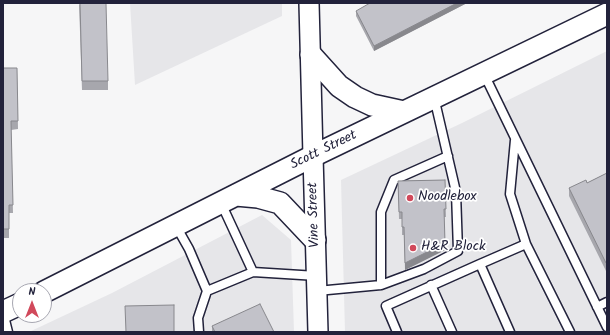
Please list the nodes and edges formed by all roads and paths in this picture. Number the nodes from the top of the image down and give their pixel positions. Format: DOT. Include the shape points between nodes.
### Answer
graph roads {
  1 [pos="310,3"];
  2 [pos="607,14"];
  3 [pos="311,55"];
  4 [pos="483,73"];
  5 [pos="434,97"];
  6 [pos="404,112"];
  7 [pos="516,139"];
  8 [pos="313,156"];
  9 [pos="448,156"];
  10 [pos="229,199"];
  11 [pos="176,226"];
  12 [pos="315,240"];
  13 [pos="526,244"];
  14 [pos="480,264"];
  15 [pos="253,272"];
  16 [pos="317,283"];
  17 [pos="381,286"];
  18 [pos="431,286"];
  19 [pos="52,288"];
  20 [pos="207,291"];
  21 [pos="607,302"];
  22 [pos="597,307"];
  23 [pos="3,312"];
  24 [pos="607,327"];
  25 [pos="8,332"];
  26 [pos="199,332"];
  27 [pos="318,332"];
  28 [pos="397,332"];
  29 [pos="452,332"];
  30 [pos="510,332"];
  31 [pos="570,332"];
  1 -- 3 [label="street, Vine Street"];
  2 -- 4 [label="main road, Scott Street"];
  3 -- 6 [label="main road" via="339,86 355,97 372,105"];
  3 -- 8 [label="street, Vine Street"];
  4 -- 5 [label="main road, Scott Street"];
  4 -- 7 [label="lane"];
  5 -- 6 [label="main road, Scott Street"];
  5 -- 9 [label="lane"];
  6 -- 8 [label="main road, Scott Street"];
  7 -- 13 [label="lane" via="510,194"];
  7 -- 22 [label="lane"];
  8 -- 10 [label="main road, Scott Street"];
  8 -- 12 [label="street, Vine Street"];
  9 -- 17 [label="lane" via="394,180 381,212"];
  9 -- 17 [label="lane" via="456,192 458,251 424,269"];
  10 -- 11 [label="main road, Scott Street"];
  10 -- 12 [label="main road" via="258,197 280,203"];
  10 -- 15 [label="lane"];
  11 -- 19 [label="main road, Scott Street"];
  11 -- 20 [label="lane"];
  12 -- 16 [label="street, Vine Street"];
  13 -- 14 [label="lane"];
  13 -- 31 [label="lane"];
  14 -- 18 [label="lane"];
  14 -- 30 [label="lane"];
  15 -- 16 [label="lane"];
  15 -- 20 [label="lane"];
  16 -- 17 [label="lane"];
  16 -- 27 [label="street, Vine Street"];
  18 -- 28 [label="lane" via="386,306"];
  18 -- 29 [label="lane"];
  20 -- 26 [label="lane" via="198,318"];
  21 -- 22 [label="lane"];
  22 -- 24 [label="lane"];
  23 -- 25 [label="lane"];
}
